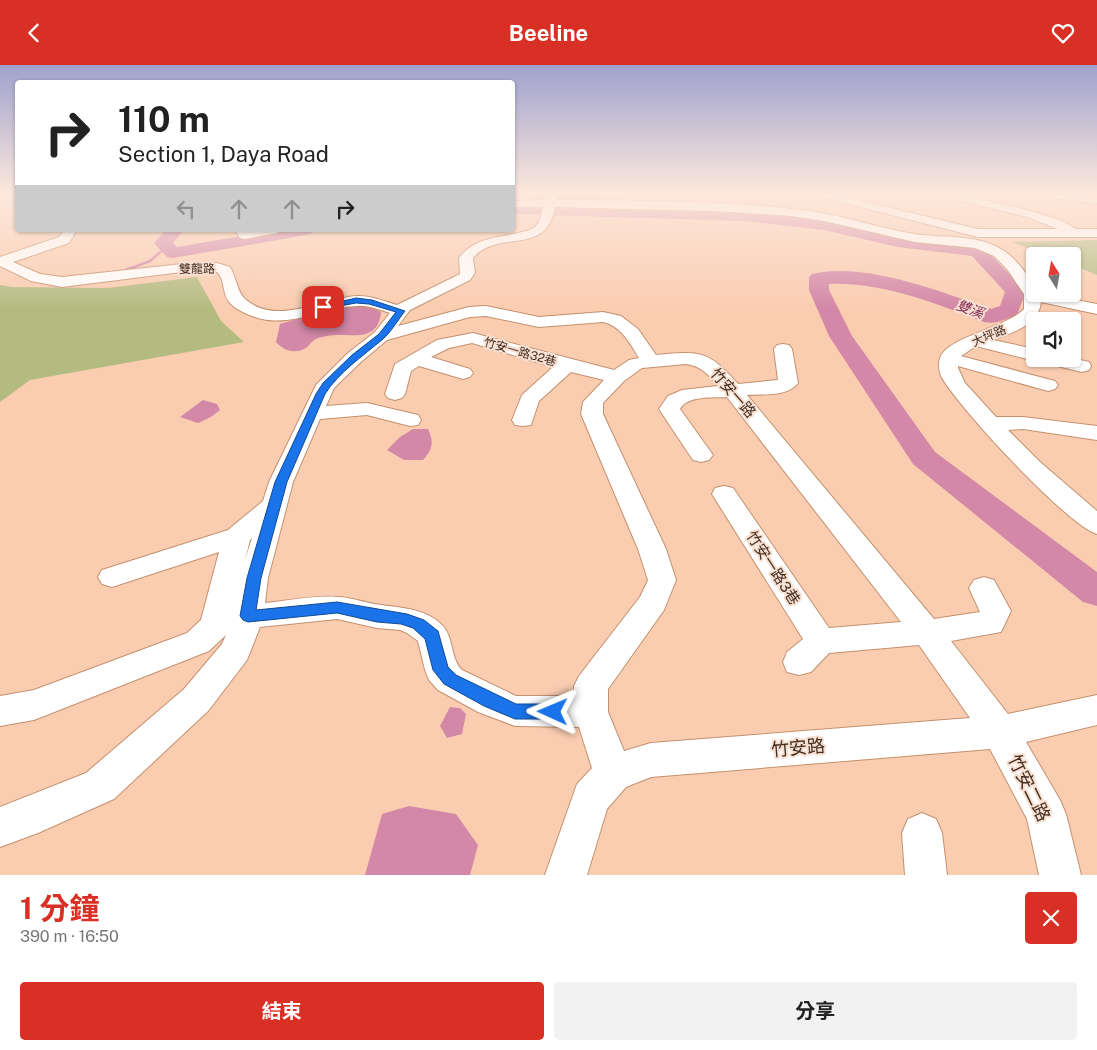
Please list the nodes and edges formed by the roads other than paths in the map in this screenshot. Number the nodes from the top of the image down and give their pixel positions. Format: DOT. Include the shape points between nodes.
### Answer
graph roads {
  1 [pos="69,233"];
  2 [pos="533,233"];
  3 [pos="892,233"];
  4 [pos="977,233"];
  5 [pos="1076,233"];
  6 [pos="1097,233"];
  7 [pos="1010,234"];
  8 [pos="1,261"];
  9 [pos="1026,286"];
  10 [pos="1034,303"];
  11 [pos="1067,303"];
  12 [pos="1097,309"];
  13 [pos="401,311"];
  14 [pos="382,336"];
  15 [pos="976,341"];
  16 [pos="783,349"];
  17 [pos="1026,353"];
  18 [pos="949,358"];
  19 [pos="417,359"];
  20 [pos="651,361"];
  21 [pos="567,365"];
  22 [pos="463,373"];
  23 [pos="617,377"];
  24 [pos="1048,385"];
  25 [pos="734,391"];
  26 [pos="395,394"];
  27 [pos="312,413"];
  28 [pos="410,420"];
  29 [pos="523,420"];
  30 [pos="989,424"];
  31 [pos="1097,433"];
  32 [pos="701,455"];
  33 [pos="724,494"];
  34 [pos="275,504"];
  35 [pos="1097,525"];
  36 [pos="237,536"];
  37 [pos="112,577"];
  38 [pos="984,588"];
  39 [pos="248,616"];
  40 [pos="927,632"];
  41 [pos="1097,710"];
  42 [pos="0,711"];
  43 [pos="591,712"];
  44 [pos="1000,732"];
  45 [pos="613,773"];
  46 [pos="0,827"];
  47 [pos="922,833"];
  48 [pos="566,875"];
  49 [pos="926,875"];
  50 [pos="1060,875"];
  1 -- 8 [label="street" via="64,240"];
  2 -- 13 [label="street" via="474,249 466,258 468,273 465,277 413,301"];
  3 -- 9 [label="street" via="986,247 1005,258"];
  4 -- 7 [label="street"];
  5 -- 6 [label="street"];
  5 -- 7 [label="street"];
  8 -- 13 [label="street, 雙龍路" via="36,278 62,282 217,267 228,274 234,299 254,311 273,317 356,301"];
  10 -- 15 [label="street, 大坪路" via="1020,323"];
  11 -- 12 [label="street"];
  13 -- 14 [label="street"];
  14 -- 20 [label="street" via="469,312 486,311 539,322 603,317 615,320 632,333"];
  14 -- 27 [label="street" via="326,385"];
  15 -- 17 [label="street"];
  15 -- 18 [label="street, 大坪路"];
  16 -- 25 [label="street" via="788,383 780,387"];
  18 -- 24 [label="street"];
  18 -- 30 [label="street" via="947,367 951,375"];
  19 -- 21 [label="street, 竹安一路32巷" via="441,343 473,338"];
  19 -- 22 [label="street"];
  19 -- 26 [label="street, 竹安一路32巷" via="402,368"];
  20 -- 23 [label="street, 竹安一路" via="636,364"];
  20 -- 25 [label="street, 竹安一路" via="686,358 702,361"];
  21 -- 23 [label="street, 竹安一路32巷"];
  21 -- 29 [label="street, 竹安一路32巷" via="528,399"];
  23 -- 43 [label="street, 竹安一路" via="593,402 592,414 652,549 662,580 652,602 591,687"];
  25 -- 32 [label="street" via="689,394 675,400 669,409"];
  25 -- 40 [label="street, 竹安一路"];
  27 -- 28 [label="street" via="367,409"];
  27 -- 34 [label="street" via="281,482"];
  30 -- 31 [label="street" via="1023,423"];
  30 -- 35 [label="street"];
  33 -- 40 [label="street, 竹安一路3巷" via="810,652"];
  34 -- 36 [label="street"];
  34 -- 39 [label="street" via="254,578"];
  36 -- 37 [label="street"];
  36 -- 42 [label="street" via="215,626 198,643 34,705"];
  38 -- 40 [label="street, 竹安一路3巷" via="996,611 990,623"];
  39 -- 43 [label="street" via="337,608 402,619 418,624 432,635 441,670 450,680 490,701 515,711"];
  39 -- 46 [label="street" via="236,651 196,700 100,786"];
  40 -- 44 [label="street, 竹安一路"];
  41 -- 44 [label="street, 竹安路"];
  43 -- 45 [label="street, 竹安一路"];
  44 -- 45 [label="street, 竹安路" via="651,760"];
  44 -- 50 [label="street, 竹安二路" via="1046,814"];
  45 -- 48 [label="street, 竹安路" via="590,798"];
  47 -- 49 [label="street"];
}
